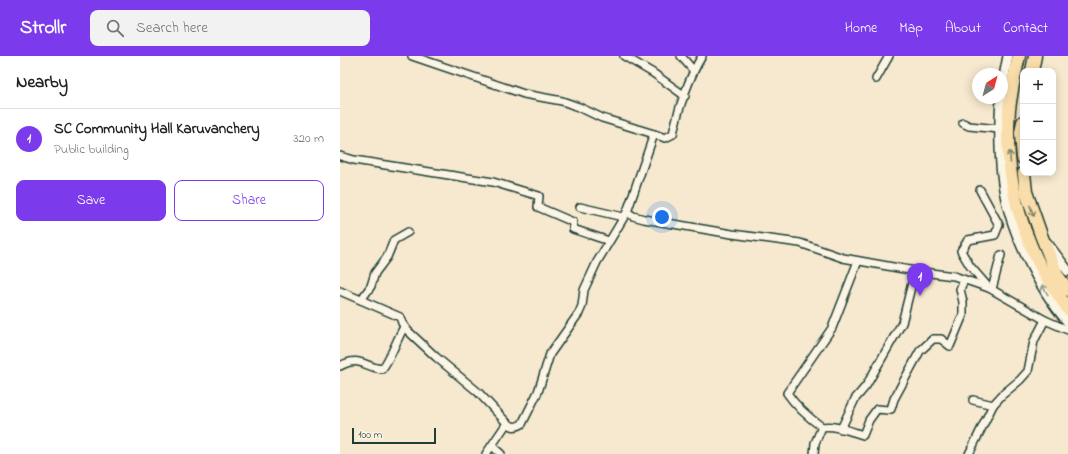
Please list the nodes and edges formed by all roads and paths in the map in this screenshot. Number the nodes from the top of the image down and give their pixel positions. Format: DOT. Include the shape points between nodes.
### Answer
graph roads {
  1 [pos="412,56"];
  2 [pos="624,56"];
  3 [pos="681,56"];
  4 [pos="702,56"];
  5 [pos="889,56"];
  6 [pos="1008,56"];
  7 [pos="1019,56"];
  8 [pos="1035,56"];
  9 [pos="1006,68"];
  10 [pos="1033,68"];
  11 [pos="693,70"];
  12 [pos="876,79"];
  13 [pos="685,96"];
  14 [pos="1001,104"];
  15 [pos="963,123"];
  16 [pos="999,129"];
  17 [pos="654,134"];
  18 [pos="340,156"];
  19 [pos="1024,176"];
  20 [pos="980,190"];
  21 [pos="580,207"];
  22 [pos="625,214"];
  23 [pos="408,232"];
  24 [pos="1042,235"];
  25 [pos="609,241"];
  26 [pos="1001,255"];
  27 [pos="858,261"];
  28 [pos="915,271"];
  29 [pos="1068,271"];
  30 [pos="964,280"];
  31 [pos="990,288"];
  32 [pos="1068,290"];
  33 [pos="340,291"];
  34 [pos="361,300"];
  35 [pos="1068,309"];
  36 [pos="1044,320"];
  37 [pos="1068,322"];
  38 [pos="404,327"];
  39 [pos="1068,330"];
  40 [pos="340,366"];
  41 [pos="973,400"];
  42 [pos="993,405"];
  43 [pos="507,423"];
  44 [pos="822,427"];
  45 [pos="841,429"];
  46 [pos="492,446"];
  47 [pos="486,454"];
  48 [pos="501,454"];
  49 [pos="814,454"];
  50 [pos="969,454"];
  1 -- 17 [label="street" via="524,94 562,101 602,118"];
  2 -- 13 [label="street"];
  3 -- 11 [label="street"];
  4 -- 11 [label="street"];
  5 -- 12 [label="street"];
  6 -- 9 [label="street"];
  35 -- 7 [label="highway, one-way" via="1051,285 1031,247 1018,212 1012,179 1009,111"];
  8 -- 10 [label="highway"];
  11 -- 13 [label="street"];
  13 -- 17 [label="street" via="673,134 664,138"];
  14 -- 16 [label="street"];
  15 -- 16 [label="street"];
  37 -- 16 [label="street, one-way" via="1057,310 1023,250 1003,185"];
  17 -- 22 [label="street"];
  18 -- 25 [label="street" via="493,182 540,196 538,207 573,222 573,229"];
  19 -- 24 [label="highway, one-way" via="1026,192"];
  20 -- 31 [label="street" via="999,225 995,235 968,240 961,251 970,266"];
  21 -- 22 [label="street"];
  22 -- 25 [label="street"];
  22 -- 27 [label="street" via="800,244"];
  23 -- 34 [label="street" via="394,240 375,273 371,286"];
  24 -- 29 [label="street"];
  24 -- 32 [label="highway" via="1057,275"];
  25 -- 43 [label="street" via="584,290 579,312 550,354 538,392 522,424 513,427"];
  26 -- 31 [label="street"];
  27 -- 28 [label="street"];
  27 -- 44 [label="street" via="832,328 787,392 811,420"];
  28 -- 30 [label="street" via="954,276"];
  28 -- 45 [label="street" via="902,323 866,386 855,399"];
  30 -- 31 [label="street"];
  30 -- 45 [label="street" via="960,289 963,315 950,346 941,339 933,339 920,351 891,409 877,409 863,435"];
  31 -- 36 [label="street"];
  33 -- 34 [label="street"];
  34 -- 38 [label="street" via="396,314 402,319"];
  36 -- 39 [label="street"];
  36 -- 42 [label="street" via="1034,341 1028,371"];
  38 -- 40 [label="street" via="382,369 358,361"];
  38 -- 43 [label="street" via="478,392"];
  41 -- 42 [label="street"];
  42 -- 50 [label="street"];
  43 -- 46 [label="street"];
  44 -- 45 [label="street"];
  44 -- 49 [label="street" via="815,443"];
  46 -- 47 [label="street"];
  46 -- 48 [label="street"];
}
